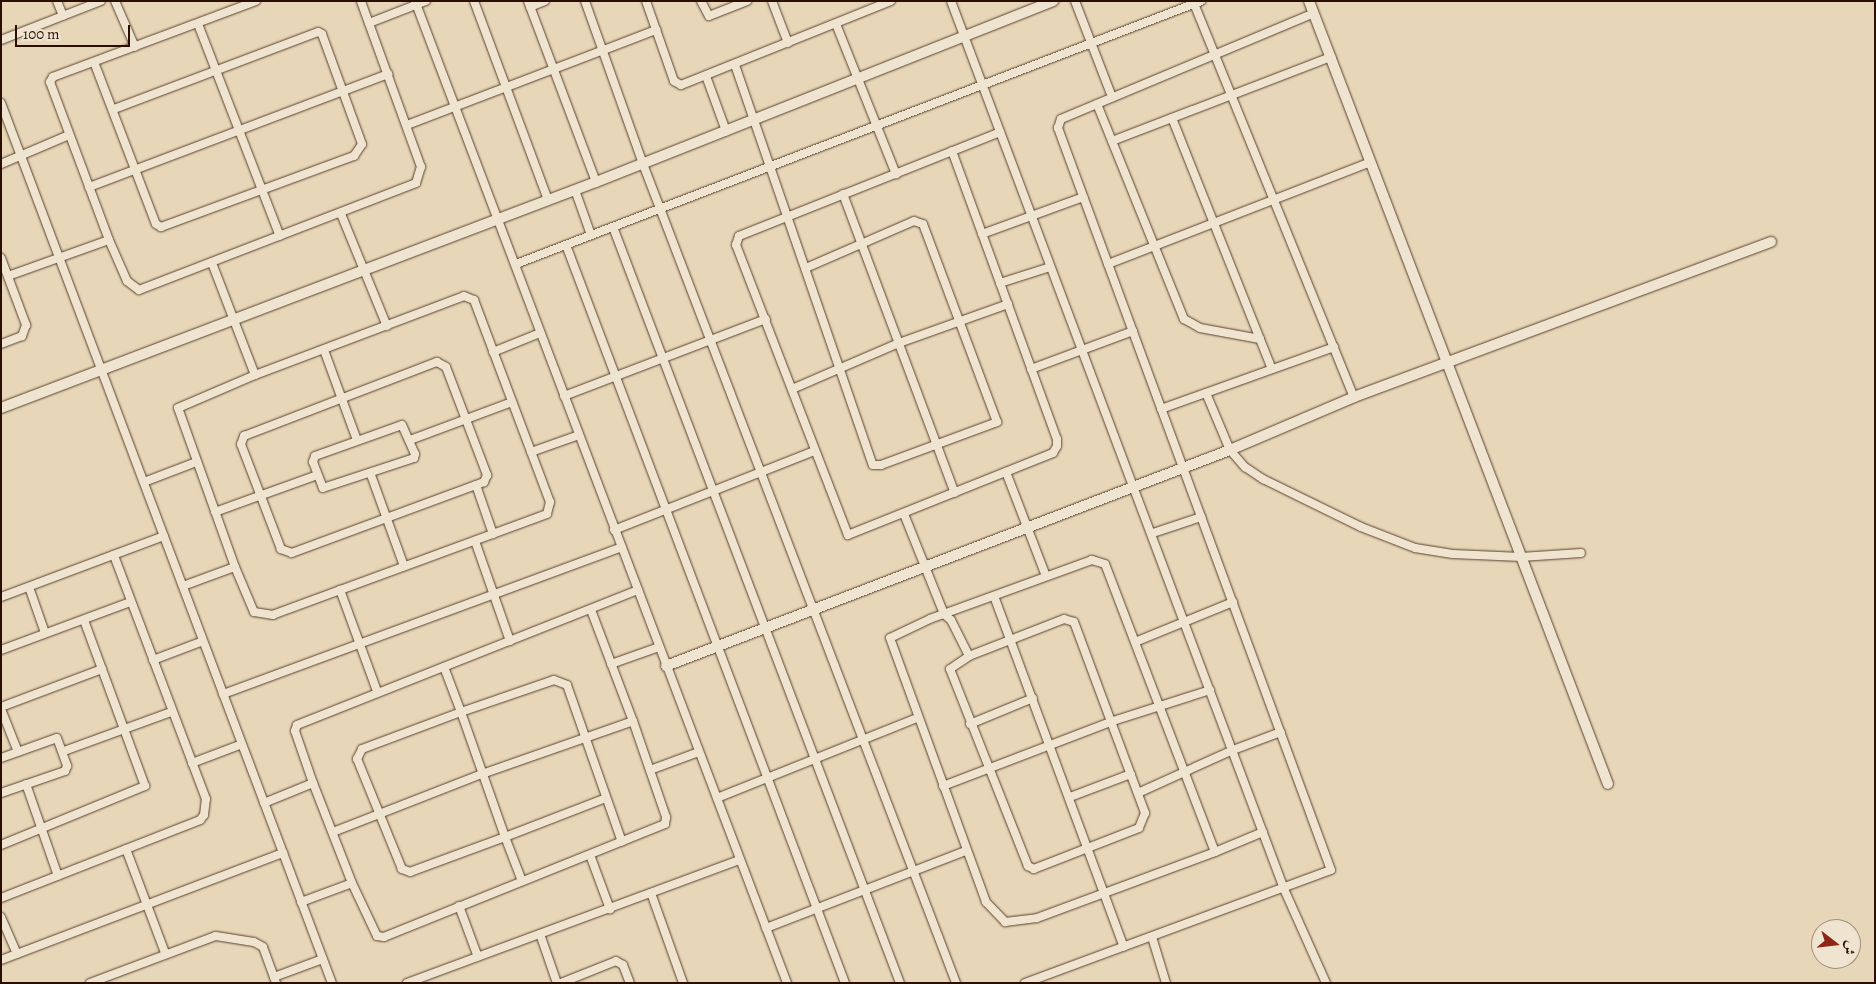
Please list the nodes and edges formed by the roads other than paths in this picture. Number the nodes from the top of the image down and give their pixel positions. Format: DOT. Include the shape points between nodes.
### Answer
graph roads {
  1 [pos="57,1"];
  2 [pos="101,1"];
  3 [pos="115,1"];
  4 [pos="256,1"];
  5 [pos="361,1"];
  6 [pos="426,1"];
  7 [pos="474,1"];
  8 [pos="545,1"];
  9 [pos="585,1"];
  10 [pos="646,1"];
  11 [pos="701,1"];
  12 [pos="747,1"];
  13 [pos="772,1"];
  14 [pos="891,1"];
  15 [pos="951,1"];
  16 [pos="1054,1"];
  17 [pos="1075,1"];
  18 [pos="1309,1"];
  19 [pos="1196,2"];
  20 [pos="416,3"];
  21 [pos="529,4"];
  22 [pos="1314,13"];
  23 [pos="63,16"];
  24 [pos="369,23"];
  25 [pos="198,24"];
  26 [pos="836,24"];
  27 [pos="656,30"];
  28 [pos="964,37"];
  29 [pos="1,40"];
  30 [pos="788,43"];
  31 [pos="1091,44"];
  32 [pos="135,47"];
  33 [pos="603,48"];
  34 [pos="1216,54"];
  35 [pos="1331,57"];
  36 [pos="94,62"];
  37 [pos="734,65"];
  38 [pos="553,67"];
  39 [pos="217,69"];
  40 [pos="388,74"];
  41 [pos="706,76"];
  42 [pos="858,79"];
  43 [pos="506,86"];
  44 [pos="982,86"];
  45 [pos="342,91"];
  46 [pos="1232,95"];
  47 [pos="1112,97"];
  48 [pos="1,103"];
  49 [pos="1097,104"];
  50 [pos="456,107"];
  51 [pos="114,109"];
  52 [pos="1172,118"];
  53 [pos="754,121"];
  54 [pos="407,125"];
  55 [pos="877,126"];
  56 [pos="240,129"];
  57 [pos="726,131"];
  58 [pos="1000,132"];
  59 [pos="69,135"];
  60 [pos="1112,141"];
  61 [pos="952,151"];
  62 [pos="22,156"];
  63 [pos="1371,162"];
  64 [pos="1,164"];
  65 [pos="643,164"];
  66 [pos="770,166"];
  67 [pos="136,170"];
  68 [pos="896,174"];
  69 [pos="596,182"];
  70 [pos="89,187"];
  71 [pos="575,190"];
  72 [pos="264,191"];
  73 [pos="843,194"];
  74 [pos="1083,197"];
  75 [pos="548,200"];
  76 [pos="1275,200"];
  77 [pos="661,208"];
  78 [pos="341,214"];
  79 [pos="1031,216"];
  80 [pos="787,217"];
  81 [pos="500,219"];
  82 [pos="1215,223"];
  83 [pos="613,227"];
  84 [pos="982,234"];
  85 [pos="591,235"];
  86 [pos="280,236"];
  87 [pos="109,240"];
  88 [pos="1770,242"];
  89 [pos="861,244"];
  90 [pos="566,245"];
  91 [pos="1154,245"];
  92 [pos="1,258"];
  93 [pos="59,258"];
  94 [pos="212,263"];
  95 [pos="516,264"];
  96 [pos="1108,264"];
  97 [pos="1050,267"];
  98 [pos="806,268"];
  99 [pos="364,271"];
  100 [pos="8,276"];
  101 [pos="1000,282"];
  102 [pos="1008,304"];
  103 [pos="766,319"];
  104 [pos="234,320"];
  105 [pos="961,321"];
  106 [pos="387,326"];
  107 [pos="1133,331"];
  108 [pos="540,333"];
  109 [pos="711,338"];
  110 [pos="1260,339"];
  111 [pos="899,343"];
  112 [pos="1,344"];
  113 [pos="1334,347"];
  114 [pos="324,350"];
  115 [pos="1081,351"];
  116 [pos="493,352"];
  117 [pos="662,358"];
  118 [pos="1448,364"];
  119 [pos="839,367"];
  120 [pos="1032,369"];
  121 [pos="1272,369"];
  122 [pos="100,371"];
  123 [pos="255,375"];
  124 [pos="616,376"];
  125 [pos="792,389"];
  126 [pos="1206,393"];
  127 [pos="564,396"];
  128 [pos="340,397"];
  129 [pos="1354,397"];
  130 [pos="512,402"];
  131 [pos="1,408"];
  132 [pos="1161,409"];
  133 [pos="467,421"];
  134 [pos="578,435"];
  135 [pos="357,440"];
  136 [pos="410,440"];
  137 [pos="937,445"];
  138 [pos="1230,450"];
  139 [pos="815,451"];
  140 [pos="531,452"];
  141 [pos="196,462"];
  142 [pos="1183,467"];
  143 [pos="762,471"];
  144 [pos="1006,472"];
  145 [pos="317,475"];
  146 [pos="371,475"];
  147 [pos="144,482"];
  148 [pos="476,485"];
  149 [pos="1134,486"];
  150 [pos="712,490"];
  151 [pos="955,493"];
  152 [pos="261,495"];
  153 [pos="667,508"];
  154 [pos="215,512"];
  155 [pos="904,514"];
  156 [pos="1201,517"];
  157 [pos="386,518"];
  158 [pos="1027,527"];
  159 [pos="614,530"];
  160 [pos="1153,533"];
  161 [pos="493,534"];
  162 [pos="164,536"];
  163 [pos="475,541"];
  164 [pos="622,547"];
  165 [pos="1581,553"];
  166 [pos="114,555"];
  167 [pos="1521,556"];
  168 [pos="404,566"];
  169 [pos="926,566"];
  170 [pos="234,568"];
  171 [pos="1046,576"];
  172 [pos="183,586"];
  173 [pos="29,587"];
  174 [pos="340,590"];
  175 [pos="638,590"];
  176 [pos="493,593"];
  177 [pos="994,596"];
  178 [pos="1,597"];
  179 [pos="130,602"];
  180 [pos="1233,602"];
  181 [pos="814,609"];
  182 [pos="591,610"];
  183 [pos="944,614"];
  184 [pos="1184,619"];
  185 [pos="84,620"];
  186 [pos="763,627"];
  187 [pos="45,633"];
  188 [pos="1011,640"];
  189 [pos="203,641"];
  190 [pos="510,641"];
  191 [pos="1136,642"];
  192 [pos="358,643"];
  193 [pos="719,645"];
  194 [pos="659,646"];
  195 [pos="1,650"];
  196 [pos="969,656"];
  197 [pos="153,660"];
  198 [pos="611,664"];
  199 [pos="666,666"];
  200 [pos="444,667"];
  201 [pos="102,670"];
  202 [pos="1210,690"];
  203 [pos="377,691"];
  204 [pos="223,694"];
  205 [pos="1033,698"];
  206 [pos="1160,707"];
  207 [pos="1,708"];
  208 [pos="171,712"];
  209 [pos="461,712"];
  210 [pos="918,718"];
  211 [pos="633,721"];
  212 [pos="1113,721"];
  213 [pos="970,724"];
  214 [pos="126,728"];
  215 [pos="1281,732"];
  216 [pos="585,737"];
  217 [pos="863,739"];
  218 [pos="242,744"];
  219 [pos="1051,745"];
  220 [pos="1233,750"];
  221 [pos="64,751"];
  222 [pos="18,752"];
  223 [pos="699,752"];
  224 [pos="1,758"];
  225 [pos="815,759"];
  226 [pos="192,763"];
  227 [pos="988,769"];
  228 [pos="650,770"];
  229 [pos="1184,772"];
  230 [pos="482,774"];
  231 [pos="1131,774"];
  232 [pos="768,778"];
  233 [pos="313,783"];
  234 [pos="26,784"];
  235 [pos="1608,784"];
  236 [pos="943,786"];
  237 [pos="1,793"];
  238 [pos="1138,793"];
  239 [pos="1070,797"];
  240 [pos="606,798"];
  241 [pos="716,798"];
  242 [pos="264,803"];
  243 [pos="378,813"];
  244 [pos="42,830"];
  245 [pos="333,832"];
  246 [pos="1263,832"];
  247 [pos="505,837"];
  248 [pos="622,842"];
  249 [pos="1,845"];
  250 [pos="1089,846"];
  251 [pos="126,849"];
  252 [pos="966,850"];
  253 [pos="1215,852"];
  254 [pos="283,853"];
  255 [pos="590,855"];
  256 [pos="740,860"];
  257 [pos="915,869"];
  258 [pos="58,876"];
  259 [pos="522,881"];
  260 [pos="352,883"];
  261 [pos="1284,889"];
  262 [pos="864,890"];
  263 [pos="651,893"];
  264 [pos="1107,893"];
  265 [pos="1,898"];
  266 [pos="301,902"];
  267 [pos="148,904"];
  268 [pos="459,906"];
  269 [pos="610,908"];
  270 [pos="817,909"];
  271 [pos="1,918"];
  272 [pos="766,928"];
  273 [pos="540,934"];
  274 [pos="1152,937"];
  275 [pos="1124,946"];
  276 [pos="164,953"];
  277 [pos="17,954"];
  278 [pos="478,957"];
  279 [pos="323,959"];
  280 [pos="1,960"];
  281 [pos="429,979"];
  282 [pos="104,980"];
  283 [pos="275,980"];
  284 [pos="90,983"];
  285 [pos="332,983"];
  286 [pos="406,983"];
  287 [pos="557,983"];
  288 [pos="561,983"];
  289 [pos="630,983"];
  290 [pos="684,983"];
  291 [pos="787,983"];
  292 [pos="845,983"];
  293 [pos="900,983"];
  294 [pos="956,983"];
  295 [pos="1025,983"];
  296 [pos="1166,983"];
  297 [pos="1326,983"];
  1 -- 23 [label="street"];
  2 -- 23 [label="street"];
  3 -- 32 [label="street"];
  4 -- 25 [label="street"];
  5 -- 24 [label="street"];
  6 -- 20 [label="street"];
  7 -- 43 [label="street"];
  8 -- 21 [label="street"];
  9 -- 33 [label="street"];
  10 -- 27 [label="street"];
  11 -- 12 [label="street" via="709,16"];
  13 -- 30 [label="street"];
  14 -- 26 [label="street"];
  15 -- 28 [label="street"];
  16 -- 28 [label="street"];
  17 -- 31 [label="street"];
  18 -- 22 [label="street"];
  19 -- 31 [label="street"];
  19 -- 34 [label="street"];
  20 -- 24 [label="street"];
  20 -- 50 [label="street"];
  21 -- 38 [label="street"];
  22 -- 34 [label="street"];
  22 -- 35 [label="street"];
  23 -- 29 [label="street"];
  24 -- 40 [label="street"];
  25 -- 32 [label="street"];
  25 -- 39 [label="street"];
  26 -- 30 [label="street"];
  26 -- 42 [label="street"];
  27 -- 33 [label="street"];
  27 -- 41 [label="street" via="677,84"];
  28 -- 42 [label="street"];
  28 -- 44 [label="street"];
  30 -- 37 [label="street"];
  31 -- 44 [label="street"];
  31 -- 47 [label="street"];
  32 -- 36 [label="street"];
  33 -- 38 [label="street"];
  33 -- 65 [label="street"];
  34 -- 46 [label="street"];
  34 -- 47 [label="street"];
  35 -- 46 [label="street"];
  35 -- 63 [label="street"];
  36 -- 51 [label="street"];
  36 -- 59 [label="street" via="53,77 50,82"];
  37 -- 41 [label="street"];
  37 -- 53 [label="street"];
  38 -- 43 [label="street"];
  38 -- 69 [label="street"];
  39 -- 45 [label="street" via="318,32 322,34"];
  39 -- 51 [label="street"];
  39 -- 56 [label="street"];
  40 -- 45 [label="street"];
  40 -- 54 [label="street"];
  41 -- 57 [label="street"];
  42 -- 53 [label="street"];
  42 -- 55 [label="street"];
  43 -- 50 [label="street"];
  43 -- 75 [label="street"];
  44 -- 55 [label="street"];
  44 -- 58 [label="street"];
  45 -- 56 [label="street"];
  45 -- 72 [label="street" via="362,144 360,150 354,156"];
  46 -- 52 [label="street"];
  46 -- 76 [label="street"];
  47 -- 49 [label="street"];
  48 -- 62 [label="street"];
  49 -- 60 [label="street"];
  49 -- 74 [label="street" via="1058,123"];
  50 -- 54 [label="street"];
  50 -- 81 [label="street"];
  51 -- 67 [label="street"];
  52 -- 60 [label="street"];
  52 -- 82 [label="street"];
  53 -- 57 [label="street"];
  53 -- 66 [label="street"];
  54 -- 78 [label="street" via="420,167 416,183"];
  55 -- 66 [label="street"];
  55 -- 68 [label="street"];
  56 -- 67 [label="street"];
  56 -- 72 [label="street"];
  57 -- 65 [label="street"];
  58 -- 61 [label="street"];
  58 -- 79 [label="street"];
  59 -- 62 [label="street"];
  59 -- 70 [label="street"];
  60 -- 91 [label="street"];
  61 -- 68 [label="street"];
  61 -- 84 [label="street"];
  62 -- 64 [label="street"];
  62 -- 93 [label="street"];
  63 -- 76 [label="street"];
  63 -- 118 [label="street"];
  65 -- 69 [label="street"];
  65 -- 77 [label="street"];
  66 -- 77 [label="street"];
  66 -- 80 [label="street"];
  67 -- 70 [label="street"];
  67 -- 72 [label="street" via="156,224 161,227"];
  68 -- 73 [label="street"];
  69 -- 71 [label="street"];
  70 -- 87 [label="street"];
  71 -- 75 [label="street"];
  71 -- 85 [label="street"];
  72 -- 86 [label="street"];
  73 -- 80 [label="street"];
  73 -- 89 [label="street"];
  74 -- 79 [label="street"];
  74 -- 96 [label="street"];
  75 -- 81 [label="street"];
  76 -- 82 [label="street"];
  76 -- 113 [label="street"];
  77 -- 83 [label="street"];
  77 -- 109 [label="street"];
  78 -- 86 [label="street"];
  78 -- 99 [label="street"];
  79 -- 84 [label="street"];
  79 -- 97 [label="street"];
  80 -- 98 [label="street"];
  80 -- 103 [label="street" via="743,233 736,245"];
  81 -- 95 [label="street"];
  81 -- 99 [label="street"];
  82 -- 91 [label="street"];
  82 -- 110 [label="street"];
  83 -- 85 [label="street"];
  83 -- 117 [label="street"];
  84 -- 101 [label="street"];
  85 -- 90 [label="street"];
  86 -- 94 [label="street"];
  87 -- 93 [label="street"];
  87 -- 94 [label="street" via="127,281 138,290"];
  88 -- 118 [label="street"];
  89 -- 98 [label="street"];
  89 -- 105 [label="street" via="914,221 923,224"];
  89 -- 111 [label="street"];
  90 -- 95 [label="street"];
  90 -- 124 [label="street"];
  91 -- 96 [label="street"];
  91 -- 110 [label="street" via="1184,319 1200,328"];
  92 -- 100 [label="street"];
  93 -- 100 [label="street"];
  93 -- 122 [label="street"];
  94 -- 104 [label="street"];
  95 -- 108 [label="street"];
  96 -- 107 [label="street"];
  97 -- 101 [label="street"];
  97 -- 115 [label="street"];
  98 -- 119 [label="street"];
  99 -- 104 [label="street"];
  99 -- 106 [label="street"];
  100 -- 112 [label="street" via="26,324 22,336"];
  101 -- 102 [label="street"];
  102 -- 105 [label="street"];
  102 -- 120 [label="street"];
  103 -- 109 [label="street"];
  103 -- 125 [label="street"];
  104 -- 122 [label="street"];
  104 -- 123 [label="street"];
  105 -- 111 [label="street"];
  105 -- 137 [label="street" via="997,422"];
  106 -- 114 [label="street"];
  106 -- 116 [label="street" via="469,296 474,300"];
  107 -- 115 [label="street"];
  107 -- 132 [label="street"];
  108 -- 116 [label="street"];
  108 -- 127 [label="street"];
  109 -- 117 [label="street"];
  109 -- 143 [label="street"];
  110 -- 121 [label="street"];
  111 -- 119 [label="street"];
  111 -- 137 [label="street"];
  113 -- 121 [label="street"];
  113 -- 129 [label="street"];
  114 -- 123 [label="street"];
  114 -- 128 [label="street"];
  115 -- 120 [label="street"];
  115 -- 149 [label="street"];
  116 -- 130 [label="street"];
  117 -- 124 [label="street"];
  117 -- 150 [label="street"];
  118 -- 129 [label="street"];
  118 -- 167 [label="street"];
  119 -- 125 [label="street"];
  119 -- 137 [label="street" via="873,465 881,466"];
  120 -- 144 [label="street" via="1057,439 1056,446 1053,453"];
  121 -- 126 [label="street"];
  122 -- 131 [label="street"];
  122 -- 147 [label="street"];
  123 -- 141 [label="street" via="178,408"];
  124 -- 127 [label="street"];
  124 -- 153 [label="street"];
  125 -- 139 [label="street"];
  126 -- 132 [label="street"];
  126 -- 138 [label="street"];
  127 -- 134 [label="street"];
  128 -- 133 [label="street" via="443,362"];
  128 -- 135 [label="street"];
  128 -- 152 [label="street" via="244,436 241,444"];
  129 -- 138 [label="street"];
  130 -- 133 [label="street"];
  130 -- 140 [label="street"];
  132 -- 142 [label="street"];
  133 -- 136 [label="street"];
  133 -- 148 [label="street" via="487,475 484,482"];
  134 -- 140 [label="street"];
  134 -- 159 [label="street"];
  135 -- 136 [label="street" via="400,425"];
  135 -- 145 [label="street" via="315,456"];
  136 -- 146 [label="street" via="414,458"];
  137 -- 151 [label="street"];
  138 -- 142 [label="street"];
  138 -- 167 [label="street" via="1245,467 1263,479 1361,528 1415,548 1453,554"];
  139 -- 143 [label="street"];
  139 -- 155 [label="street" via="845,533 852,535"];
  140 -- 161 [label="street" via="550,509 547,514"];
  141 -- 147 [label="street"];
  141 -- 154 [label="street"];
  142 -- 149 [label="street"];
  142 -- 156 [label="street"];
  143 -- 150 [label="street"];
  143 -- 181 [label="street"];
  144 -- 151 [label="street"];
  144 -- 158 [label="street"];
  145 -- 146 [label="street" via="324,490"];
  145 -- 152 [label="street"];
  146 -- 157 [label="street"];
  147 -- 162 [label="street"];
  148 -- 157 [label="street"];
  148 -- 161 [label="street"];
  149 -- 158 [label="street"];
  149 -- 160 [label="street"];
  150 -- 153 [label="street"];
  150 -- 186 [label="street"];
  151 -- 155 [label="street"];
  152 -- 154 [label="street"];
  152 -- 157 [label="street" via="281,549 287,552"];
  153 -- 159 [label="street"];
  153 -- 193 [label="street"];
  154 -- 170 [label="street"];
  155 -- 169 [label="street"];
  156 -- 160 [label="street"];
  156 -- 180 [label="street"];
  157 -- 168 [label="street"];
  158 -- 169 [label="street"];
  158 -- 171 [label="street"];
  159 -- 164 [label="street"];
  160 -- 184 [label="street"];
  161 -- 163 [label="street"];
  162 -- 166 [label="street"];
  162 -- 172 [label="street"];
  163 -- 168 [label="street"];
  163 -- 176 [label="street"];
  164 -- 175 [label="street"];
  164 -- 176 [label="street"];
  165 -- 167 [label="street"];
  166 -- 173 [label="street"];
  166 -- 179 [label="street"];
  167 -- 235 [label="street"];
  168 -- 174 [label="street"];
  169 -- 181 [label="street"];
  169 -- 183 [label="street"];
  170 -- 172 [label="street"];
  170 -- 174 [label="street" via="250,608 258,614 273,615"];
  171 -- 177 [label="street"];
  171 -- 191 [label="street" via="1092,560 1105,564"];
  172 -- 189 [label="street"];
  173 -- 178 [label="street"];
  173 -- 187 [label="street"];
  174 -- 192 [label="street"];
  175 -- 182 [label="street"];
  175 -- 194 [label="street"];
  176 -- 190 [label="street"];
  176 -- 192 [label="street"];
  177 -- 183 [label="street"];
  177 -- 188 [label="street"];
  179 -- 185 [label="street"];
  179 -- 197 [label="street"];
  180 -- 184 [label="street"];
  180 -- 215 [label="street"];
  181 -- 186 [label="street"];
  181 -- 217 [label="street"];
  182 -- 190 [label="street"];
  182 -- 198 [label="street"];
  183 -- 196 [label="street" via="952,620"];
  183 -- 210 [label="street" via="890,638"];
  184 -- 191 [label="street"];
  184 -- 202 [label="street"];
  185 -- 187 [label="street"];
  185 -- 201 [label="street"];
  186 -- 193 [label="street"];
  186 -- 225 [label="street"];
  187 -- 195 [label="street"];
  188 -- 196 [label="street"];
  188 -- 205 [label="street"];
  188 -- 212 [label="street" via="1064,619 1074,622"];
  189 -- 197 [label="street"];
  189 -- 204 [label="street"];
  190 -- 200 [label="street"];
  191 -- 206 [label="street"];
  192 -- 203 [label="street"];
  192 -- 204 [label="street"];
  193 -- 199 [label="street"];
  193 -- 232 [label="street"];
  194 -- 198 [label="street"];
  194 -- 199 [label="street"];
  196 -- 213 [label="street" via="950,669"];
  197 -- 208 [label="street"];
  198 -- 211 [label="street"];
  199 -- 223 [label="street"];
  200 -- 203 [label="street"];
  200 -- 209 [label="street"];
  201 -- 207 [label="street"];
  201 -- 214 [label="street"];
  202 -- 206 [label="street"];
  202 -- 220 [label="street"];
  203 -- 233 [label="street" via="297,725 295,732"];
  204 -- 218 [label="street"];
  205 -- 213 [label="street"];
  205 -- 219 [label="street"];
  206 -- 212 [label="street"];
  206 -- 229 [label="street"];
  207 -- 222 [label="street"];
  208 -- 214 [label="street"];
  208 -- 226 [label="street"];
  209 -- 216 [label="street" via="554,680 561,681 568,685"];
  209 -- 230 [label="street"];
  209 -- 243 [label="street" via="362,748 357,759"];
  210 -- 217 [label="street"];
  210 -- 236 [label="street"];
  211 -- 216 [label="street"];
  211 -- 228 [label="street"];
  212 -- 219 [label="street"];
  212 -- 231 [label="street"];
  213 -- 227 [label="street"];
  214 -- 221 [label="street"];
  214 -- 244 [label="street" via="145,786"];
  215 -- 220 [label="street"];
  215 -- 261 [label="street" via="1331,870"];
  216 -- 230 [label="street"];
  216 -- 240 [label="street"];
  217 -- 225 [label="street"];
  217 -- 257 [label="street"];
  218 -- 226 [label="street"];
  218 -- 242 [label="street"];
  219 -- 227 [label="street"];
  219 -- 239 [label="street"];
  220 -- 229 [label="street"];
  220 -- 246 [label="street"];
  221 -- 222 [label="street" via="59,739 54,738"];
  221 -- 234 [label="street" via="65,771"];
  222 -- 224 [label="street"];
  223 -- 228 [label="street"];
  223 -- 241 [label="street"];
  225 -- 232 [label="street"];
  225 -- 262 [label="street"];
  226 -- 251 [label="street" via="206,800 200,820"];
  227 -- 236 [label="street"];
  227 -- 250 [label="street" via="1028,866 1042,868"];
  228 -- 248 [label="street" via="666,817 665,824"];
  229 -- 238 [label="street"];
  229 -- 253 [label="street"];
  230 -- 243 [label="street"];
  230 -- 247 [label="street"];
  231 -- 238 [label="street"];
  231 -- 239 [label="street"];
  232 -- 241 [label="street"];
  232 -- 270 [label="street"];
  233 -- 242 [label="street"];
  233 -- 245 [label="street"];
  234 -- 237 [label="street"];
  234 -- 244 [label="street"];
  236 -- 252 [label="street"];
  238 -- 250 [label="street" via="1145,813 1139,828"];
  239 -- 250 [label="street"];
  240 -- 247 [label="street"];
  240 -- 248 [label="street"];
  241 -- 256 [label="street"];
  242 -- 254 [label="street"];
  243 -- 245 [label="street"];
  243 -- 247 [label="street" via="405,872"];
  244 -- 249 [label="street"];
  244 -- 258 [label="street"];
  245 -- 260 [label="street"];
  246 -- 253 [label="street"];
  246 -- 261 [label="street"];
  247 -- 259 [label="street"];
  248 -- 255 [label="street"];
  250 -- 264 [label="street"];
  251 -- 258 [label="street"];
  251 -- 267 [label="street"];
  252 -- 257 [label="street"];
  252 -- 264 [label="street" via="990,908 1005,922 1037,918"];
  253 -- 264 [label="street"];
  254 -- 266 [label="street"];
  254 -- 267 [label="street"];
  255 -- 259 [label="street"];
  255 -- 269 [label="street"];
  256 -- 263 [label="street"];
  256 -- 272 [label="street"];
  257 -- 262 [label="street"];
  257 -- 294 [label="street"];
  258 -- 265 [label="street"];
  259 -- 268 [label="street"];
  260 -- 266 [label="street"];
  260 -- 268 [label="street" via="374,934 381,937"];
  261 -- 274 [label="street"];
  261 -- 297 [label="street"];
  262 -- 270 [label="street"];
  262 -- 293 [label="street"];
  263 -- 269 [label="street"];
  263 -- 290 [label="street"];
  264 -- 275 [label="street"];
  266 -- 279 [label="street"];
  267 -- 276 [label="street"];
  267 -- 277 [label="street"];
  268 -- 278 [label="street"];
  269 -- 273 [label="street"];
  270 -- 272 [label="street"];
  270 -- 292 [label="street"];
  271 -- 277 [label="street"];
  272 -- 291 [label="street"];
  273 -- 278 [label="street"];
  273 -- 287 [label="street"];
  274 -- 275 [label="street"];
  274 -- 296 [label="street"];
  275 -- 295 [label="street"];
  276 -- 282 [label="street"];
  276 -- 283 [label="street" via="210,937 254,942 262,948"];
  277 -- 280 [label="street"];
  278 -- 281 [label="street"];
  279 -- 283 [label="street"];
  279 -- 285 [label="street"];
  281 -- 286 [label="street"];
  282 -- 284 [label="street"];
  288 -- 289 [label="street" via="616,961 623,965"];
}
